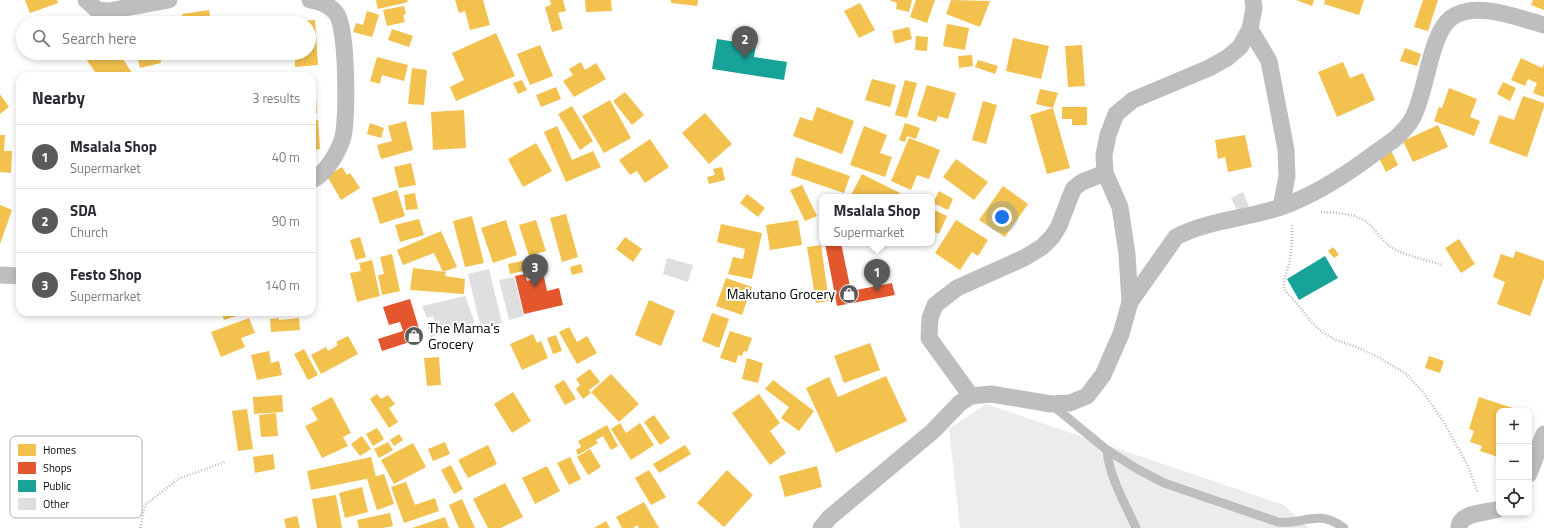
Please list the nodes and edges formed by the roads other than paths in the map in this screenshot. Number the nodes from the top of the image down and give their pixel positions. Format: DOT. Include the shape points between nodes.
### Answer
graph roads {
  1 [pos="86,0"];
  2 [pos="169,0"];
  3 [pos="310,0"];
  4 [pos="1254,0"];
  5 [pos="1544,25"];
  6 [pos="1250,29"];
  7 [pos="1105,173"];
  8 [pos="316,178"];
  9 [pos="1281,207"];
  10 [pos="0,275"];
  11 [pos="16,276"];
  12 [pos="1130,302"];
  13 [pos="971,396"];
  14 [pos="1051,404"];
  15 [pos="1544,434"];
  16 [pos="1107,450"];
  17 [pos="1532,466"];
  18 [pos="1492,511"];
  19 [pos="1270,524"];
  20 [pos="821,528"];
  21 [pos="1136,528"];
  22 [pos="1344,528"];
  23 [pos="1459,528"];
  1 -- 2 [label="street" via="97,10 109,11"];
  3 -- 8 [label="street" via="325,4 337,14 343,33 345,68 342,137 333,160"];
  4 -- 6 [label="street"];
  5 -- 9 [label="street" via="1490,10 1466,11 1451,18 1439,32 1412,119 1396,138 1328,186"];
  6 -- 7 [label="street" via="1240,47 1227,58 1133,100 1116,114 1104,155"];
  6 -- 9 [label="street" via="1269,61 1286,150 1287,176"];
  7 -- 12 [label="street" via="1120,206"];
  7 -- 13 [label="street" via="1074,188 1058,226 1042,247 958,288 935,305 930,318 929,338"];
  9 -- 12 [label="street" via="1205,225 1176,238"];
  10 -- 11 [label="street"];
  12 -- 14 [label="street" via="1121,334 1103,375 1087,396 1070,403"];
  13 -- 14 [label="street" via="991,394"];
  13 -- 20 [label="street" via="829,518"];
  14 -- 16 [label="lane"];
  15 -- 17 [label="street"];
  16 -- 19 [label="lane" via="1164,483"];
  16 -- 21 [label="lane" via="1112,473"];
  18 -- 23 [label="street" via="1472,514 1462,519"];
  19 -- 22 [label="lane" via="1321,517"];
}
